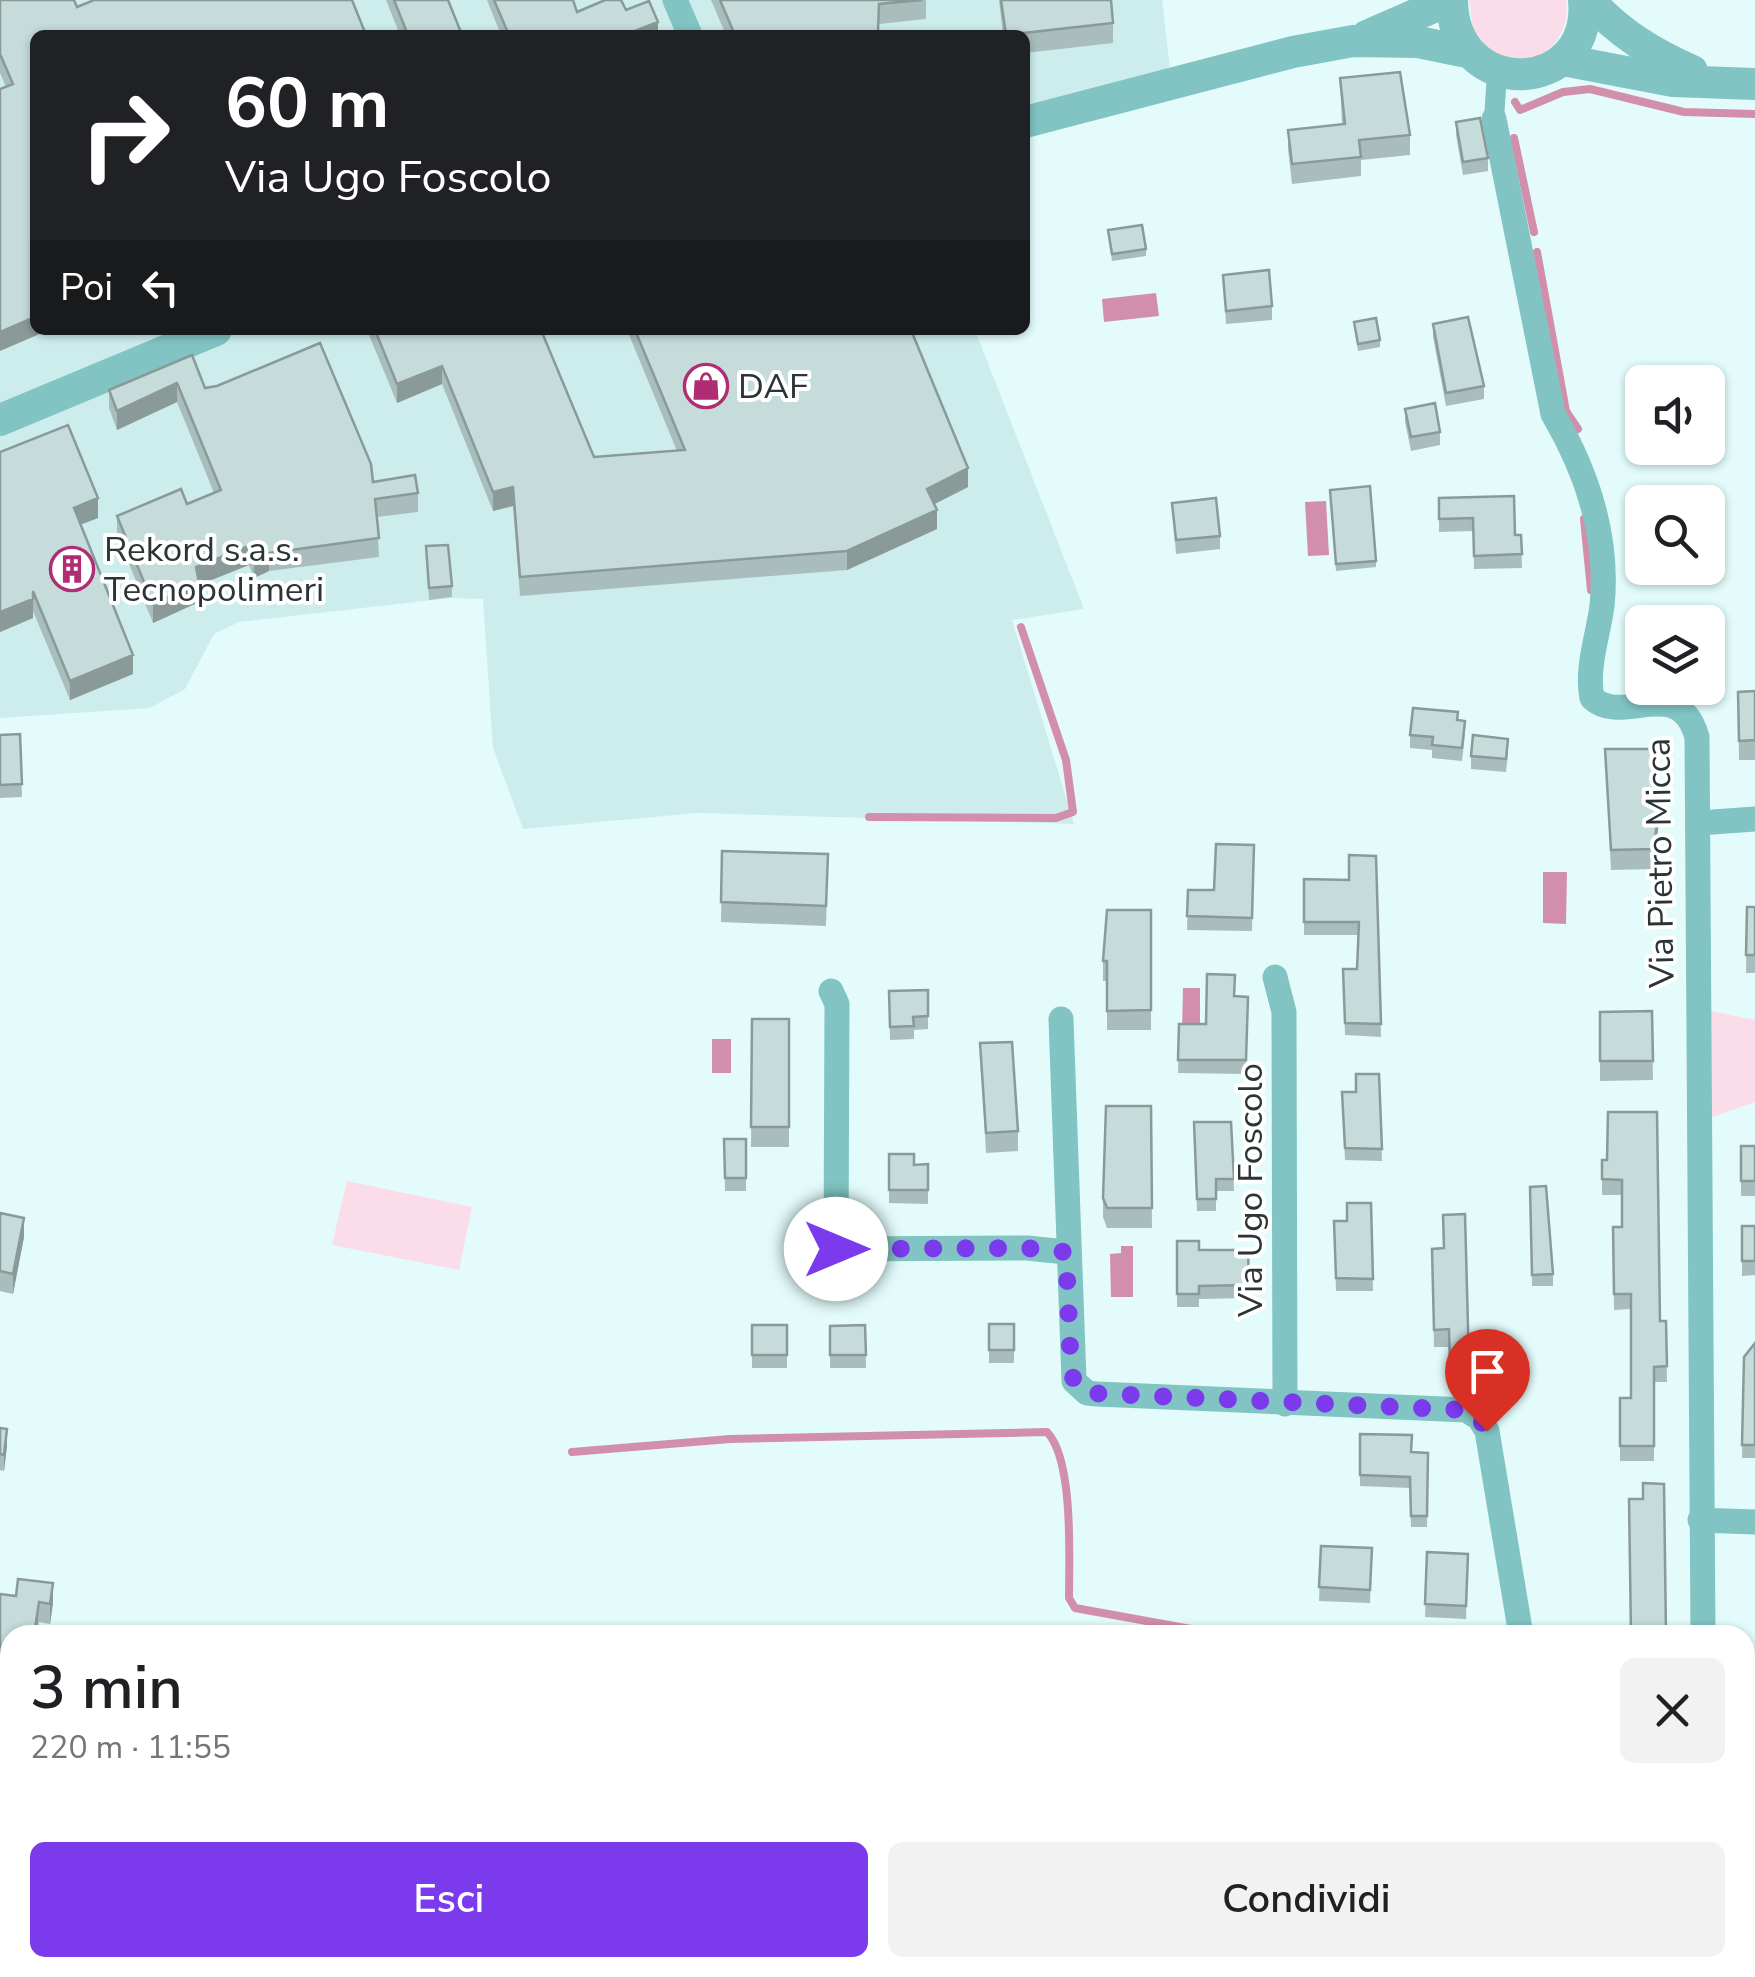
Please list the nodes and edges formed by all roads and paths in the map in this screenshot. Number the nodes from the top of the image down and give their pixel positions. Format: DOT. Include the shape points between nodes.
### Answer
graph roads {
  1 [pos="675,0"];
  2 [pos="1451,0"];
  3 [pos="1587,0"];
  4 [pos="688,30"];
  5 [pos="1353,41"];
  6 [pos="1468,52"];
  7 [pos="1563,60"];
  8 [pos="1497,73"];
  9 [pos="1714,81"];
  10 [pos="1755,84"];
  11 [pos="1494,119"];
  12 [pos="1030,121"];
  13 [pos="204,335"];
  14 [pos="0,420"];
  15 [pos="1755,819"];
  16 [pos="1699,823"];
  17 [pos="1275,977"];
  18 [pos="830,991"];
  19 [pos="1061,1019"];
  20 [pos="1066,1252"];
  21 [pos="1285,1404"];
  22 [pos="1700,1520"];
  23 [pos="1755,1522"];
  24 [pos="1518,1625"];
  25 [pos="1704,1625"];
  1 -- 4 [label="street"];
  2 -- 5 [label="street"];
  2 -- 6 [label="street"];
  3 -- 7 [label="street" via="1582,30"];
  3 -- 9 [label="street" via="1653,54"];
  5 -- 6 [label="street" via="1418,42"];
  5 -- 12 [label="street"];
  6 -- 8 [label="street"];
  7 -- 8 [label="street" via="1532,74"];
  7 -- 9 [label="street" via="1673,81"];
  8 -- 11 [label="street, Via Pietro Micca"];
  9 -- 10 [label="street"];
  11 -- 16 [label="street, Via Pietro Micca" via="1553,414 1577,454 1604,563 1592,698 1608,706 1665,704 1687,714 1697,736"];
  13 -- 14 [label="street"];
  15 -- 16 [label="street"];
  16 -- 22 [label="street, Via Pietro Micca"];
  17 -- 21 [label="street, Via Ugo Foscolo" via="1284,1012"];
  18 -- 20 [label="street" via="837,1004 836,1249"];
  19 -- 20 [label="street"];
  20 -- 21 [label="street" via="1071,1370 1079,1388"];
  21 -- 24 [label="street" via="1466,1410 1479,1418 1487,1431"];
  22 -- 23 [label="street"];
  22 -- 25 [label="street, Via Pietro Micca"];
}
